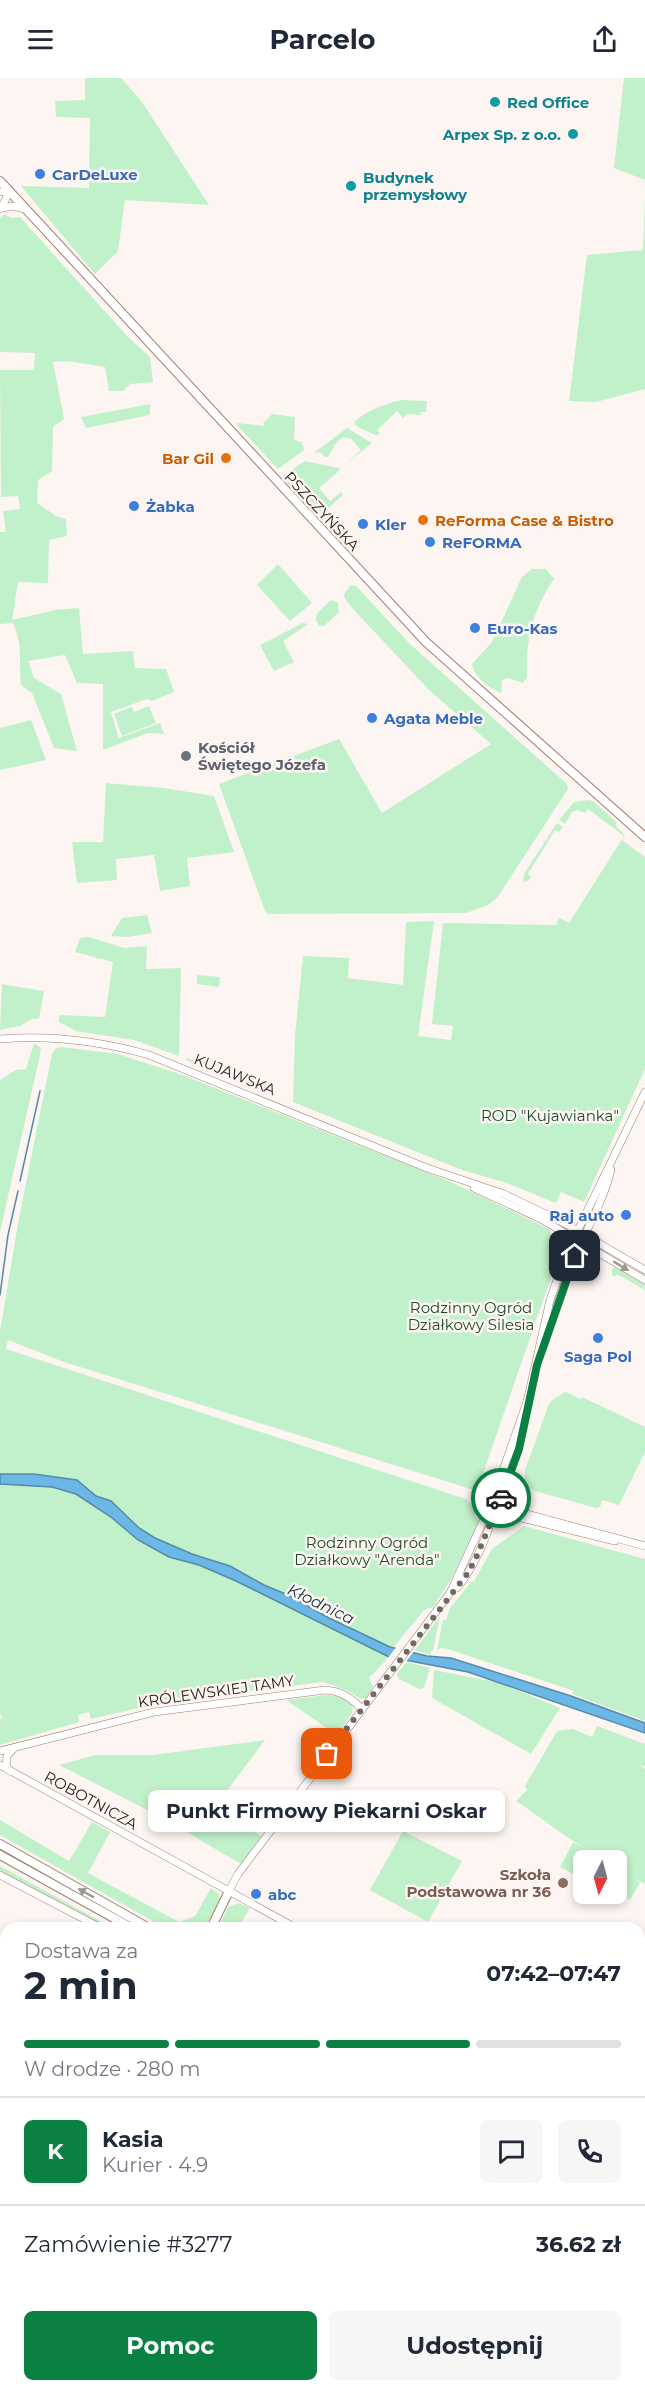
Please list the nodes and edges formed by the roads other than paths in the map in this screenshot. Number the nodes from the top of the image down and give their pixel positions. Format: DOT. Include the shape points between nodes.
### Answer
graph roads {
  1 [pos="0,182"];
  2 [pos="4,191"];
  3 [pos="1,208"];
  4 [pos="25,209"];
  5 [pos="645,837"];
  6 [pos="0,1039"];
  7 [pos="645,1092"];
  8 [pos="613,1159"];
  9 [pos="450,1176"];
  10 [pos="592,1221"];
  11 [pos="582,1233"];
  12 [pos="578,1240"];
  13 [pos="600,1249"];
  14 [pos="575,1256"];
  15 [pos="645,1270"];
  16 [pos="645,1281"];
  17 [pos="537,1365"];
  18 [pos="528,1399"];
  19 [pos="502,1494"];
  20 [pos="495,1506"];
  21 [pos="513,1509"];
  22 [pos="505,1514"];
  23 [pos="492,1522"];
  24 [pos="643,1545"];
  25 [pos="442,1605"];
  26 [pos="362,1709"];
  27 [pos="14,1748"];
  28 [pos="0,1751"];
  29 [pos="0,1765"];
  30 [pos="10,1771"];
  31 [pos="0,1844"];
  32 [pos="0,1855"];
  33 [pos="0,1875"];
  34 [pos="230,1891"];
  35 [pos="90,1922"];
  36 [pos="131,1922"];
  37 [pos="132,1922"];
  38 [pos="214,1922"];
  39 [pos="285,1922"];
  1 -- 2 [label="main road, PSZCZYŃSKA"];
  2 -- 3 [label="street"];
  2 -- 4 [label="main road, PSZCZYŃSKA"];
  3 -- 4 [label="street"];
  4 -- 5 [label="main road, PSZCZYŃSKA" via="418,635"];
  6 -- 9 [label="street, KUJAWSKA" via="62,1038 149,1054"];
  7 -- 8 [label="street"];
  8 -- 10 [label="street"];
  8 -- 11 [label="street"];
  9 -- 11 [label="street, KUJAWSKA" via="504,1194"];
  9 -- 12 [label="street, KUJAWSKA"];
  10 -- 11 [label="street"];
  10 -- 13 [label="street" via="592,1233"];
  11 -- 12 [label="street"];
  11 -- 13 [label="street, KUJAWSKA"];
  12 -- 13 [label="street, KUJAWSKA"];
  12 -- 14 [label="street"];
  12 -- 17 [label="street" via="565,1257 550,1300"];
  13 -- 14 [label="street" via="585,1250"];
  13 -- 15 [label="street, KUJAWSKA"];
  13 -- 16 [label="street, KUJAWSKA, one-way"];
  14 -- 17 [label="street"];
  17 -- 18 [label="street"];
  18 -- 19 [label="street" via="519,1449"];
  18 -- 20 [label="street"];
  19 -- 20 [label="street"];
  19 -- 21 [label="street"];
  20 -- 21 [label="street"];
  20 -- 22 [label="street"];
  20 -- 23 [label="street"];
  20 -- 25 [label="street"];
  21 -- 24 [label="street"];
  22 -- 23 [label="street"];
  22 -- 24 [label="street" via="587,1536"];
  23 -- 25 [label="street" via="468,1573"];
  25 -- 26 [label="street"];
  26 -- 27 [label="street, KRÓLEWSKIEJ TAMY" via="339,1691 325,1690 154,1712"];
  26 -- 34 [label="street" via="238,1874"];
  27 -- 28 [label="street, KRÓLEWSKIEJ TAMY"];
  27 -- 30 [label="street" via="7,1760"];
  29 -- 30 [label="street, ROBOTNICZA"];
  30 -- 34 [label="street, ROBOTNICZA"];
  37 -- 31 [label="main road, one-way"];
  32 -- 36 [label="main road"];
  33 -- 35 [label="street"];
  34 -- 38 [label="main road"];
  34 -- 39 [label="street, ROBOTNICZA"];
}
